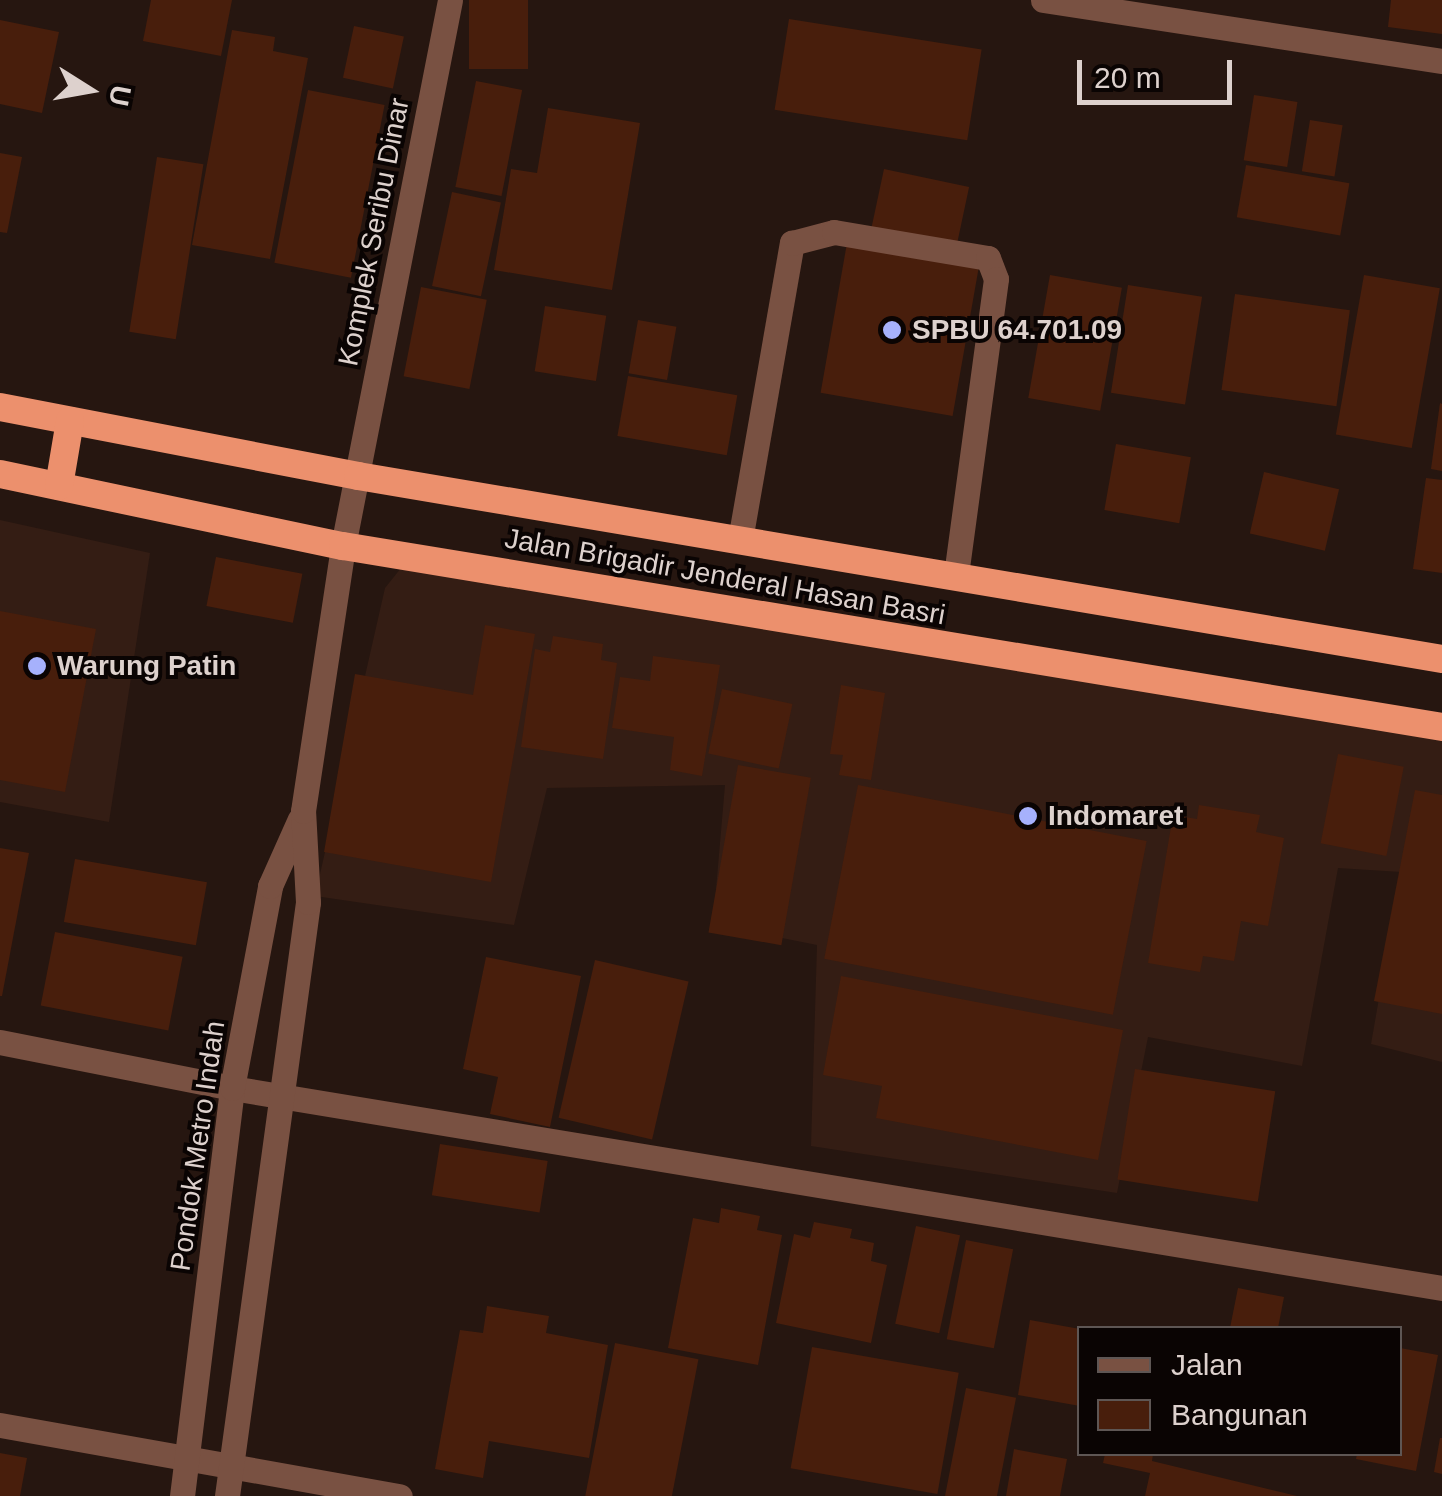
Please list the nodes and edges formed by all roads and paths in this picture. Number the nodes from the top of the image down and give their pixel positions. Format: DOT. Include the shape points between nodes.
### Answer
graph roads {
  1 [pos="450,0"];
  2 [pos="1043,0"];
  3 [pos="1442,61"];
  4 [pos="0,407"];
  5 [pos="70,420"];
  6 [pos="0,474"];
  7 [pos="358,476"];
  8 [pos="60,486"];
  9 [pos="740,540"];
  10 [pos="343,546"];
  11 [pos="956,575"];
  12 [pos="1442,659"];
  13 [pos="1442,727"];
  14 [pos="303,812"];
  15 [pos="0,1042"];
  16 [pos="232,1088"];
  17 [pos="278,1093"];
  18 [pos="1442,1288"];
  19 [pos="0,1425"];
  20 [pos="190,1463"];
  21 [pos="233,1470"];
  22 [pos="182,1496"];
  23 [pos="227,1496"];
  24 [pos="400,1496"];
  1 -- 7 [label="street, Komplek Seribu Dinar"];
  2 -- 3 [label="street"];
  4 -- 5 [label="highway, Jalan Brigadir Jenderal Hasan Basri"];
  5 -- 7 [label="highway, Jalan Brigadir Jenderal Hasan Basri"];
  5 -- 8 [label="highway"];
  6 -- 8 [label="highway, Jalan Brigadir Jenderal Hasan Basri"];
  7 -- 9 [label="highway, Jalan Brigadir Jenderal Hasan Basri"];
  7 -- 10 [label="street, Komplek Seribu Dinar"];
  8 -- 10 [label="highway, Jalan Brigadir Jenderal Hasan Basri"];
  9 -- 11 [label="highway, Jalan Brigadir Jenderal Hasan Basri"];
  9 -- 11 [label="street" via="792,243 834,232 988,258 996,279"];
  10 -- 13 [label="highway, Jalan Brigadir Jenderal Hasan Basri"];
  10 -- 14 [label="street, Pondok Metro Indah"];
  11 -- 12 [label="highway, Jalan Brigadir Jenderal Hasan Basri"];
  14 -- 16 [label="street, Pondok Metro Indah" via="270,886"];
  14 -- 17 [label="street, Pondok Metro Indah" via="308,902"];
  15 -- 16 [label="street"];
  16 -- 17 [label="street"];
  16 -- 20 [label="street, Pondok Metro Indah"];
  17 -- 18 [label="street"];
  17 -- 21 [label="street, Pondok Metro Indah"];
  19 -- 20 [label="street"];
  20 -- 21 [label="street"];
  20 -- 22 [label="street, Pondok Metro Indah"];
  21 -- 23 [label="street, Pondok Metro Indah"];
  21 -- 24 [label="street"];
}
